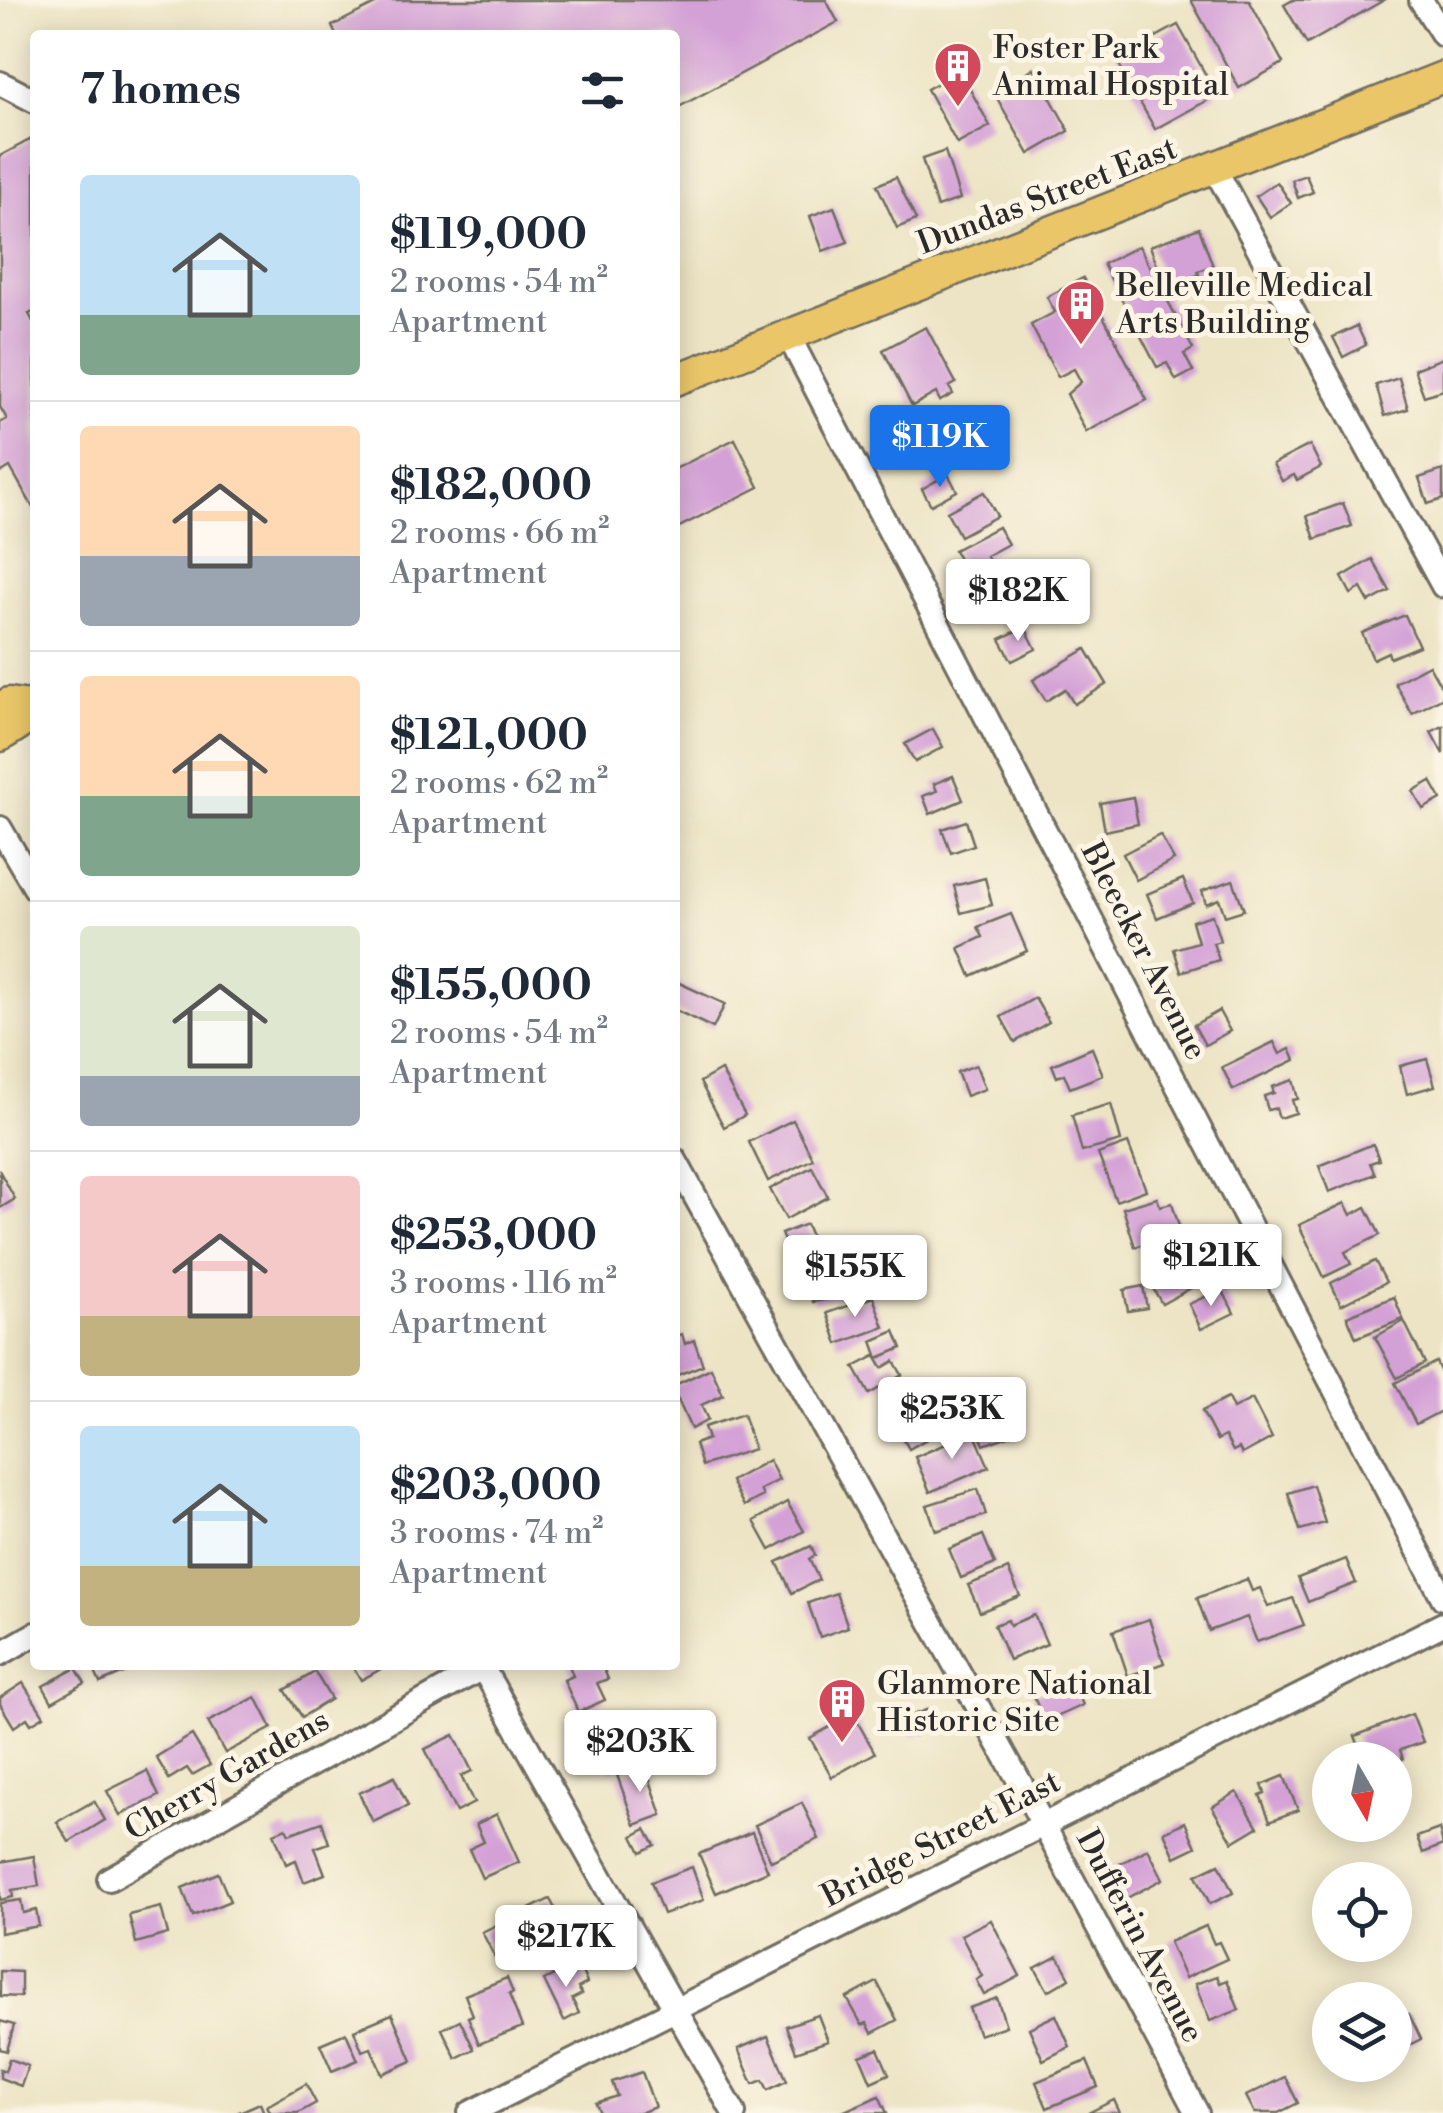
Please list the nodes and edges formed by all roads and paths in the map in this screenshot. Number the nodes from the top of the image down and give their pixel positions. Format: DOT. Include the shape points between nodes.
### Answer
graph roads {
  1 [pos="1421,0"];
  2 [pos="1443,35"];
  3 [pos="1443,76"];
  4 [pos="0,83"];
  5 [pos="30,98"];
  6 [pos="1215,169"];
  7 [pos="788,334"];
  8 [pos="680,378"];
  9 [pos="1443,586"];
  10 [pos="21,706"];
  11 [pos="0,736"];
  12 [pos="0,828"];
  13 [pos="30,879"];
  14 [pos="680,1169"];
  15 [pos="1443,1598"];
  16 [pos="1443,1624"];
  17 [pos="30,1637"];
  18 [pos="0,1654"];
  19 [pos="475,1670"];
  20 [pos="484,1670"];
  21 [pos="1043,1824"];
  22 [pos="109,1880"];
  23 [pos="676,2009"];
  24 [pos="470,2113"];
  25 [pos="734,2113"];
  26 [pos="1198,2113"];
  1 -- 2 [label="street"];
  3 -- 6 [label="main road, Dundas Street East"];
  4 -- 5 [label="street"];
  6 -- 7 [label="main road, Dundas Street East"];
  6 -- 9 [label="street"];
  7 -- 8 [label="main road, Dundas Street East"];
  7 -- 15 [label="street, Bleecker Avenue"];
  10 -- 11 [label="main road" via="22,723"];
  12 -- 13 [label="street"];
  14 -- 21 [label="street, Dufferin Avenue"];
  16 -- 21 [label="street, Bridge Street East"];
  17 -- 18 [label="street"];
  19 -- 22 [label="street, Cherry Gardens"];
  20 -- 23 [label="street"];
  21 -- 23 [label="street, Bridge Street East"];
  21 -- 26 [label="street, Dufferin Avenue"];
  23 -- 24 [label="street, Bridge Street East"];
  23 -- 25 [label="street"];
}
